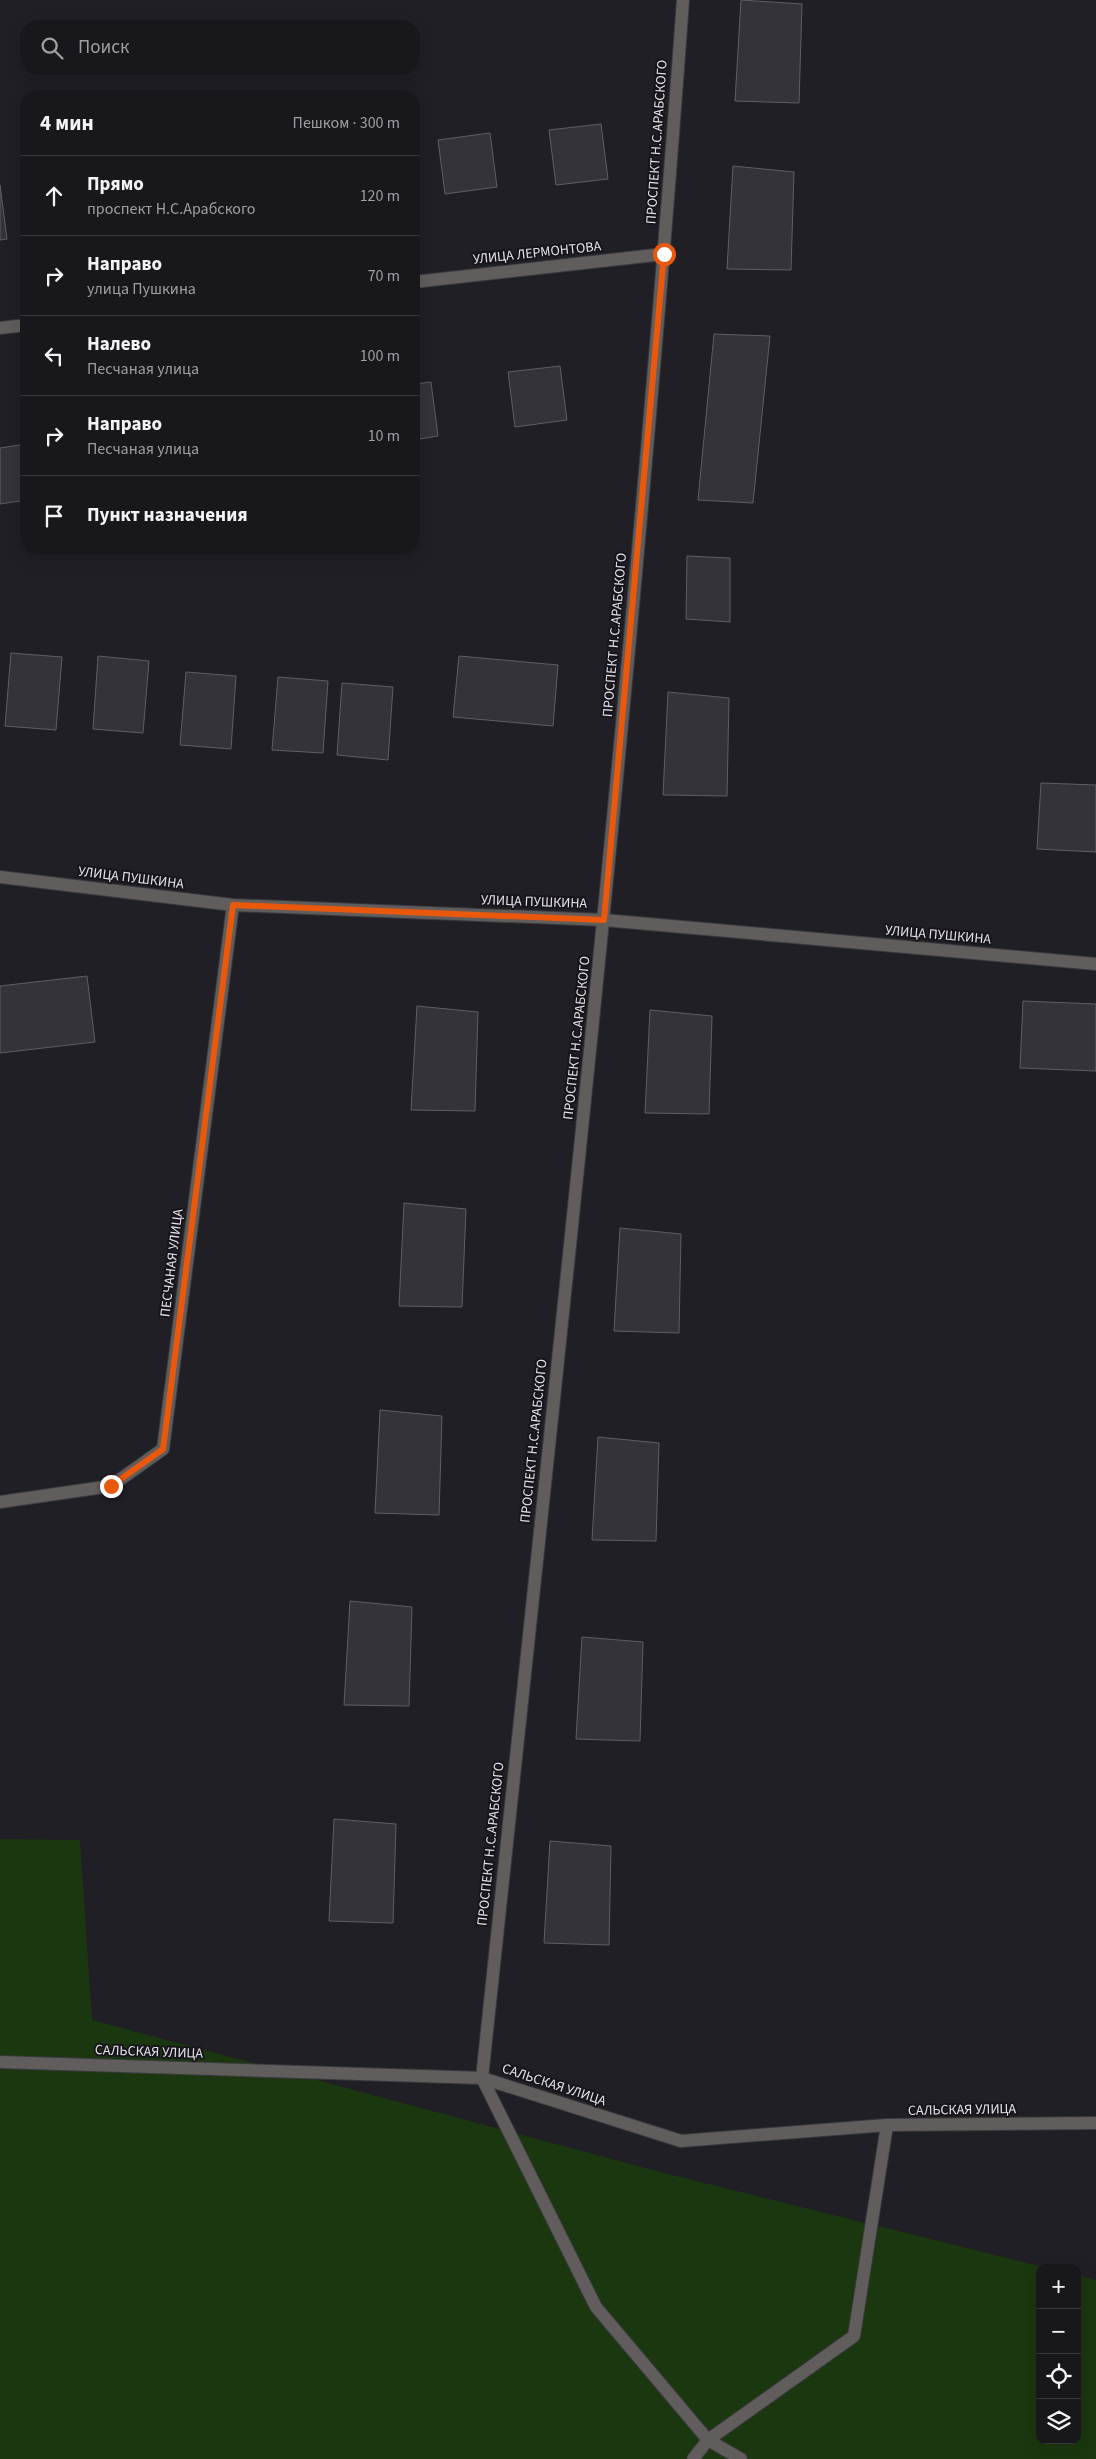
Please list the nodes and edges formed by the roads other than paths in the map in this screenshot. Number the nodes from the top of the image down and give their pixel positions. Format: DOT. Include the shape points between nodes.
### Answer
graph roads {
  1 [pos="683,0"];
  2 [pos="664,254"];
  3 [pos="420,281"];
  4 [pos="20,326"];
  5 [pos="0,328"];
  6 [pos="0,877"];
  7 [pos="233,905"];
  8 [pos="604,920"];
  9 [pos="1096,964"];
  10 [pos="0,1502"];
  11 [pos="0,2062"];
  12 [pos="482,2078"];
  13 [pos="1096,2123"];
  14 [pos="887,2126"];
  15 [pos="708,2440"];
  16 [pos="693,2459"];
  17 [pos="741,2459"];
  1 -- 2 [label="street, ПРОСПЕКТ Н.С.АРАБСКОГО"];
  2 -- 3 [label="street, УЛИЦА ЛЕРМОНТОВА"];
  2 -- 8 [label="street, ПРОСПЕКТ Н.С.АРАБСКОГО"];
  4 -- 5 [label="street"];
  6 -- 7 [label="street, УЛИЦА ПУШКИНА"];
  7 -- 8 [label="street, УЛИЦА ПУШКИНА"];
  7 -- 10 [label="street, ПЕСЧАНАЯ УЛИЦА" via="163,1449 111,1486"];
  8 -- 9 [label="street, УЛИЦА ПУШКИНА"];
  8 -- 12 [label="street, ПРОСПЕКТ Н.С.АРАБСКОГО"];
  11 -- 12 [label="street, САЛЬСКАЯ УЛИЦА"];
  12 -- 14 [label="street, САЛЬСКАЯ УЛИЦА" via="681,2141"];
  12 -- 15 [label="street" via="596,2307"];
  13 -- 14 [label="street, САЛЬСКАЯ УЛИЦА"];
  14 -- 15 [label="street" via="854,2336"];
  15 -- 16 [label="street"];
  15 -- 17 [label="street"];
}
